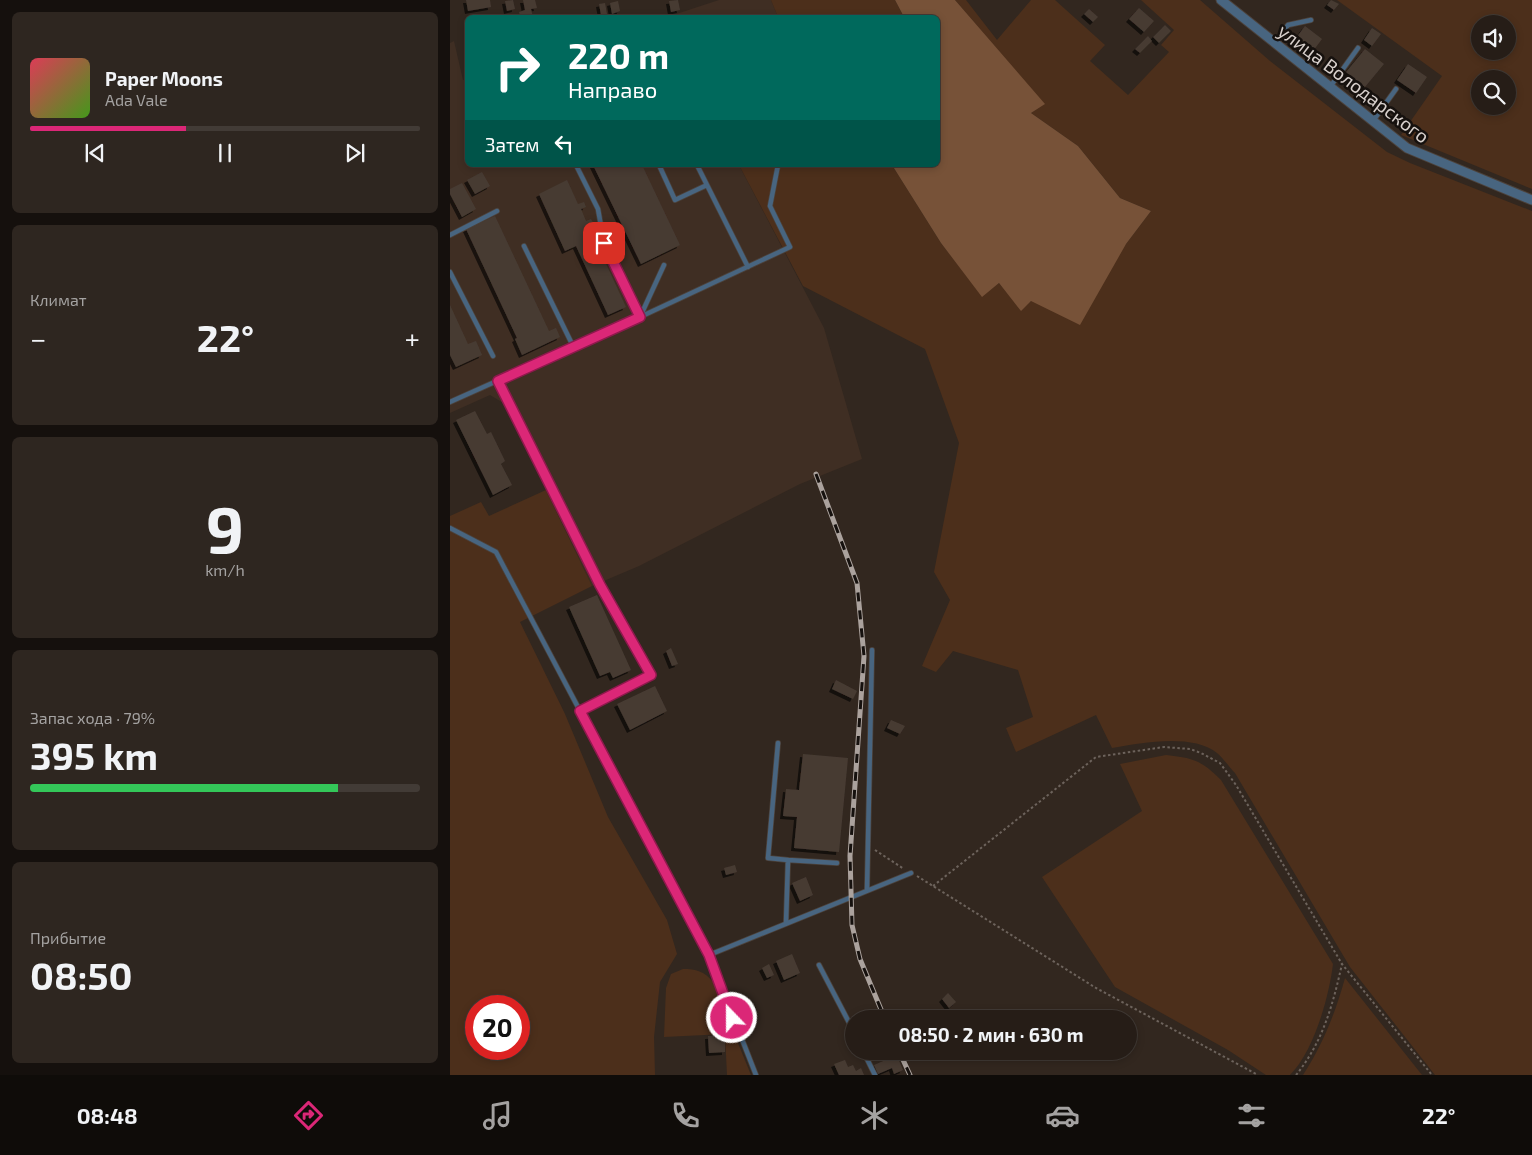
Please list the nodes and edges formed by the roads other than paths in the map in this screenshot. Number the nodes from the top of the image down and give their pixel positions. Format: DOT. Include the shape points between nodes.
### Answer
graph roads {
  1 [pos="1221,0"];
  2 [pos="1311,20"];
  3 [pos="1275,43"];
  4 [pos="1358,48"];
  5 [pos="1330,87"];
  6 [pos="1396,89"];
  7 [pos="1373,122"];
  8 [pos="577,167"];
  9 [pos="660,167"];
  10 [pos="698,167"];
  11 [pos="778,167"];
  12 [pos="707,185"];
  13 [pos="1532,200"];
  14 [pos="497,211"];
  15 [pos="450,235"];
  16 [pos="524,246"];
  17 [pos="664,265"];
  18 [pos="748,267"];
  19 [pos="450,272"];
  20 [pos="640,317"];
  21 [pos="573,346"];
  22 [pos="493,356"];
  23 [pos="498,381"];
  24 [pos="450,402"];
  25 [pos="450,528"];
  26 [pos="872,650"];
  27 [pos="580,711"];
  28 [pos="778,744"];
  29 [pos="788,860"];
  30 [pos="837,863"];
  31 [pos="911,873"];
  32 [pos="867,890"];
  33 [pos="786,923"];
  34 [pos="709,955"];
  35 [pos="819,965"];
  36 [pos="845,1015"];
  37 [pos="868,1060"];
  38 [pos="756,1075"];
  39 [pos="875,1075"];
  1 -- 3 [label="street, улица Володарского"];
  2 -- 3 [label="lane" via="1288,25"];
  3 -- 5 [label="street, улица Володарского"];
  4 -- 5 [label="lane"];
  5 -- 7 [label="street, улица Володарского"];
  6 -- 7 [label="lane"];
  7 -- 13 [label="street, улица Володарского" via="1418,154"];
  8 -- 20 [label="lane" via="598,209 604,243"];
  9 -- 12 [label="lane" via="675,200"];
  10 -- 12 [label="lane"];
  11 -- 18 [label="lane" via="770,206 790,247"];
  12 -- 18 [label="lane"];
  14 -- 15 [label="lane"];
  16 -- 21 [label="lane"];
  17 -- 20 [label="lane"];
  18 -- 20 [label="lane"];
  19 -- 22 [label="lane"];
  20 -- 21 [label="lane"];
  21 -- 23 [label="lane"];
  23 -- 24 [label="lane"];
  23 -- 27 [label="lane" via="600,585 651,675"];
  25 -- 27 [label="lane" via="496,552"];
  26 -- 32 [label="lane"];
  27 -- 34 [label="lane"];
  28 -- 29 [label="lane" via="768,858"];
  29 -- 30 [label="lane"];
  29 -- 33 [label="lane"];
  31 -- 32 [label="lane"];
  32 -- 33 [label="lane"];
  33 -- 34 [label="lane"];
  34 -- 38 [label="lane"];
  35 -- 36 [label="lane"];
  37 -- 39 [label="lane"];
}
